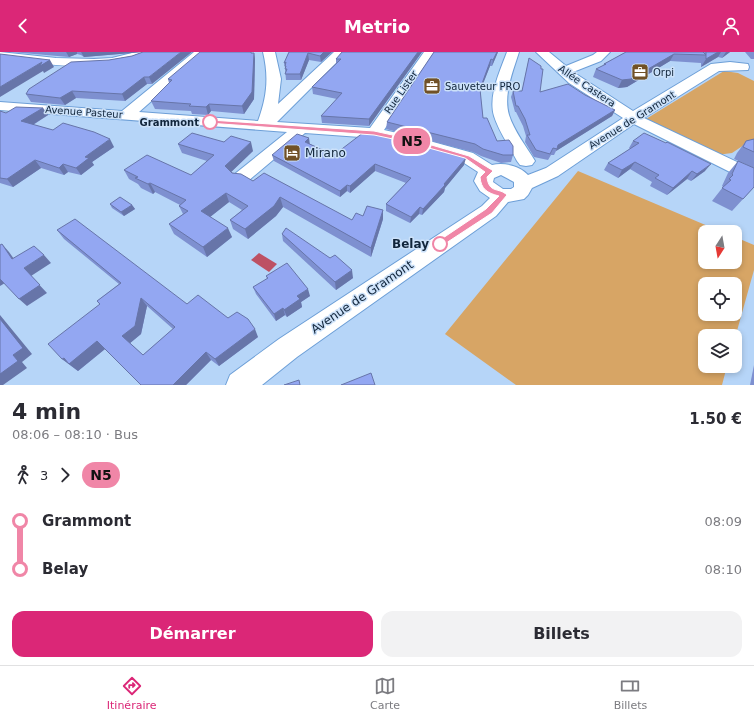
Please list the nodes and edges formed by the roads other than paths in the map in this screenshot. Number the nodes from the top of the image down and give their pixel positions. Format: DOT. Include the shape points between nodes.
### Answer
graph roads {
  1 [pos="87,52"];
  2 [pos="148,52"];
  3 [pos="201,52"];
  4 [pos="269,52"];
  5 [pos="341,52"];
  6 [pos="430,52"];
  7 [pos="513,52"];
  8 [pos="542,52"];
  9 [pos="604,52"];
  10 [pos="728,52"];
  11 [pos="0,55"];
  12 [pos="72,62"];
  13 [pos="748,70"];
  14 [pos="565,71"];
  15 [pos="54,74"];
  16 [pos="23,95"];
  17 [pos="2,107"];
  18 [pos="126,115"];
  19 [pos="633,118"];
  20 [pos="264,126"];
  21 [pos="301,129"];
  22 [pos="374,133"];
  23 [pos="489,171"];
  24 [pos="521,173"];
  25 [pos="242,177"];
  26 [pos="754,177"];
  27 [pos="504,195"];
  28 [pos="261,376"];
  29 [pos="240,385"];
  1 -- 12 [label="street"];
  2 -- 12 [label="street" via="103,63"];
  3 -- 18 [label="street"];
  4 -- 20 [label="street" via="273,65 274,93"];
  5 -- 20 [label="street"];
  6 -- 22 [label="street, Rue Lister"];
  7 -- 24 [label="street" via="501,93 502,115"];
  8 -- 14 [label="street, Allée Castera"];
  9 -- 14 [label="street" via="597,58"];
  10 -- 13 [label="street"];
  11 -- 12 [label="street"];
  12 -- 15 [label="street"];
  13 -- 19 [label="street, Avenue de Gramont" via="730,66 716,68"];
  14 -- 19 [label="street, Allée Castera" via="574,80"];
  16 -- 17 [label="street"];
  17 -- 18 [label="street, Avenue Pasteur"];
  18 -- 20 [label="street, Avenue Pasteur"];
  19 -- 24 [label="street, Avenue de Gramont" via="552,172"];
  19 -- 26 [label="street, Allée Castera"];
  20 -- 21 [label="street, Avenue Pasteur"];
  21 -- 22 [label="street, Avenue Pasteur"];
  21 -- 25 [label="street"];
  22 -- 23 [label="street, Avenue Pasteur" via="467,157"];
  23 -- 24 [label="street" via="501,169"];
  23 -- 27 [label="street" via="484,177 484,185 492,192"];
  24 -- 27 [label="street" via="523,188 516,194"];
  27 -- 28 [label="street, Avenue de Gramont" via="489,211 295,343"];
  28 -- 29 [label="street, Avenue de Gramont"];
}
